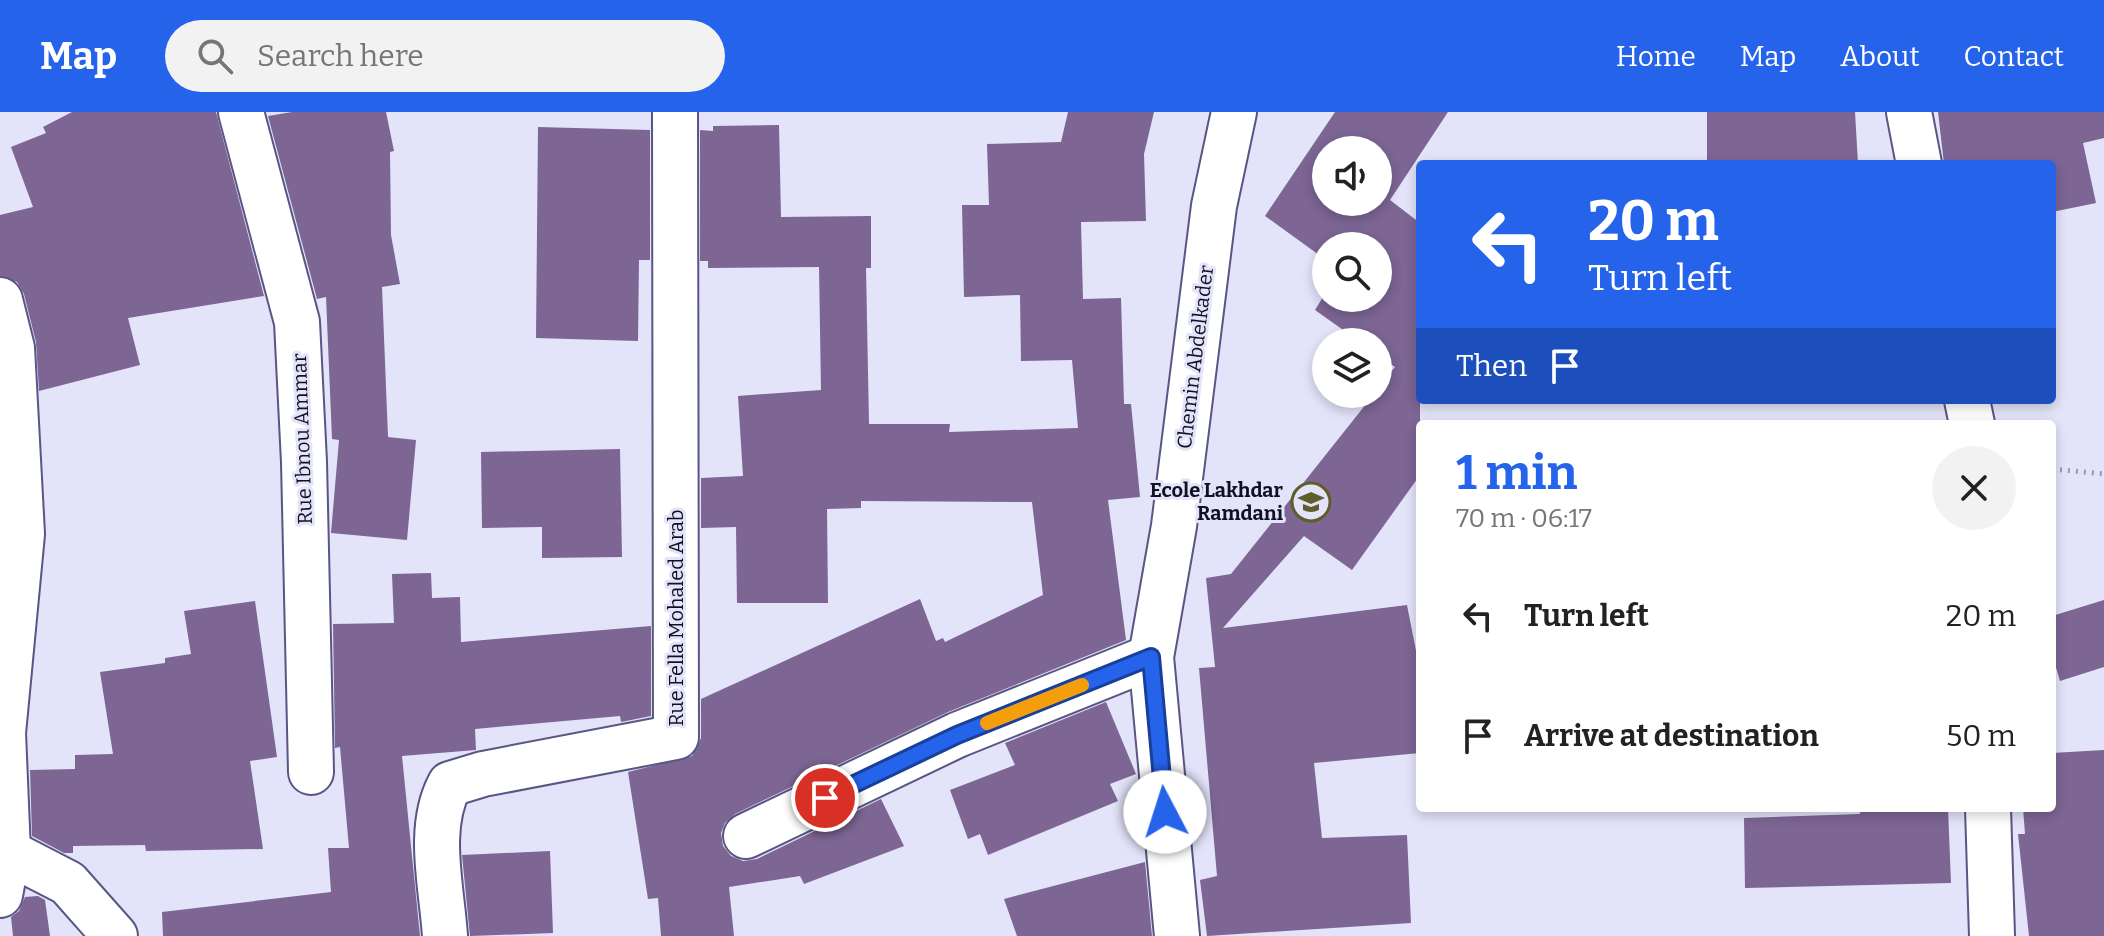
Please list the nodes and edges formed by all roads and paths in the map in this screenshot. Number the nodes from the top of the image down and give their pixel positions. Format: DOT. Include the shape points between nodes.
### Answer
graph roads {
  1 [pos="241,112"];
  2 [pos="675,112"];
  3 [pos="1234,112"];
  4 [pos="1909,112"];
  5 [pos="1918,160"];
  6 [pos="0,300"];
  7 [pos="2056,469"];
  8 [pos="2104,474"];
  9 [pos="1151,657"];
  10 [pos="311,772"];
  11 [pos="1988,812"];
  12 [pos="746,836"];
  13 [pos="8,852"];
  14 [pos="0,895"];
  15 [pos="115,936"];
  16 [pos="445,936"];
  17 [pos="1177,936"];
  18 [pos="1992,936"];
  1 -- 10 [label="street, Rue Ibnou Ammar" via="297,322"];
  2 -- 16 [label="street, Rue Fella Mohaled Arab" via="676,737 450,784 439,803 437,833"];
  3 -- 9 [label="street, Chemin Abdelkader" via="1214,206 1174,526"];
  4 -- 5 [label="street"];
  6 -- 13 [label="street" via="12,348 22,534 3,733"];
  7 -- 8 [label="path"];
  9 -- 12 [label="street" via="957,735"];
  9 -- 17 [label="street, Chemin Abdelkader"];
  11 -- 18 [label="street"];
  13 -- 14 [label="street"];
  13 -- 15 [label="street" via="68,883"];
}
